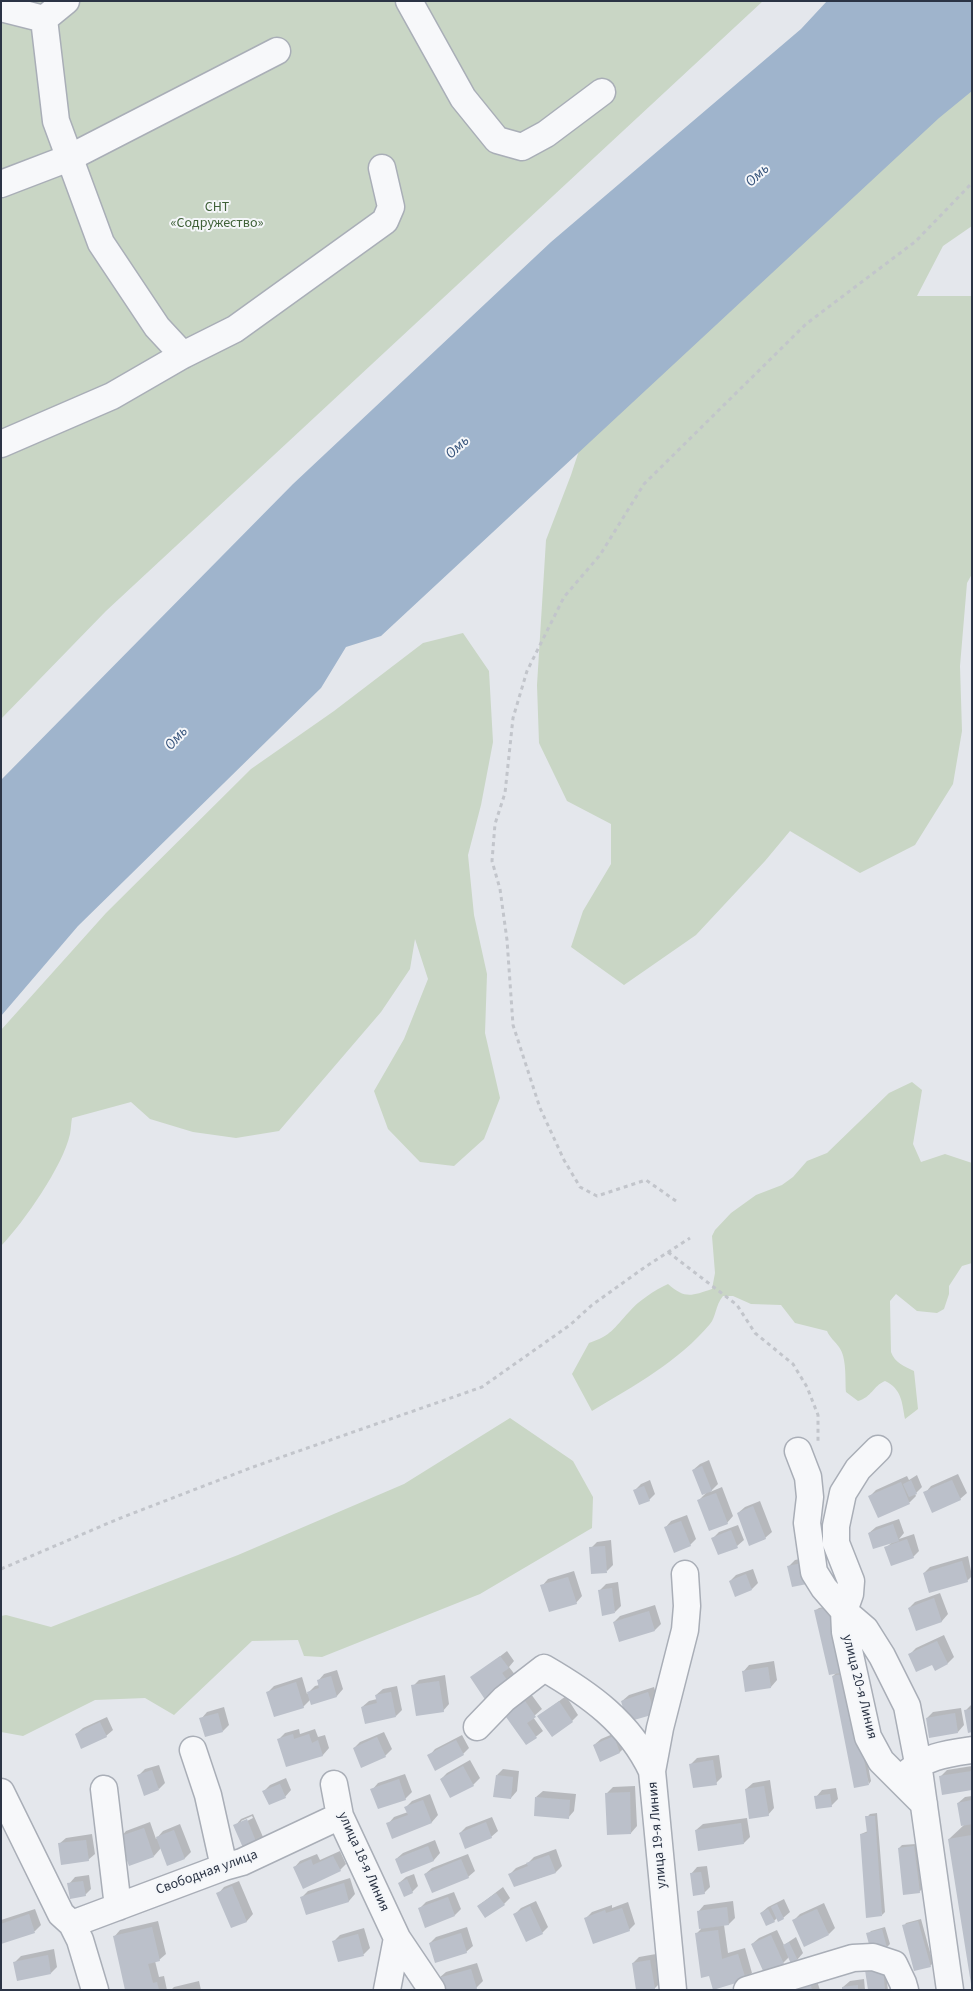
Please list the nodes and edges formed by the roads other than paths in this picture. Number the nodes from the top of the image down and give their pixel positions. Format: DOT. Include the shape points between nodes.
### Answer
graph roads {
  1 [pos="66,1"];
  2 [pos="409,1"];
  3 [pos="1,8"];
  4 [pos="44,19"];
  5 [pos="276,50"];
  6 [pos="602,92"];
  7 [pos="69,158"];
  8 [pos="382,168"];
  9 [pos="1,184"];
  10 [pos="183,355"];
  11 [pos="1,444"];
  12 [pos="878,1449"];
  13 [pos="798,1451"];
  14 [pos="684,1574"];
  15 [pos="844,1611"];
  16 [pos="477,1726"];
  17 [pos="193,1750"];
  18 [pos="972,1750"];
  19 [pos="652,1771"];
  20 [pos="909,1771"];
  21 [pos="334,1784"];
  22 [pos="104,1789"];
  23 [pos="1,1792"];
  24 [pos="340,1816"];
  25 [pos="224,1867"];
  26 [pos="118,1907"];
  27 [pos="72,1924"];
  28 [pos="397,1938"];
  29 [pos="95,1990"];
  30 [pos="387,1990"];
  31 [pos="432,1990"];
  32 [pos="673,1990"];
  33 [pos="747,1990"];
  34 [pos="905,1990"];
  35 [pos="950,1990"];
  1 -- 4 [label="street"];
  2 -- 6 [label="street" via="463,98 497,140 522,147 546,134"];
  3 -- 4 [label="street"];
  4 -- 7 [label="street" via="56,121"];
  5 -- 7 [label="street"];
  7 -- 9 [label="street"];
  7 -- 10 [label="street" via="101,243 157,327"];
  8 -- 10 [label="street" via="390,207 385,221 235,329"];
  10 -- 11 [label="street" via="112,396"];
  12 -- 15 [label="street, улица 20-я Линия" via="858,1469 843,1494 836,1526 836,1543 852,1581"];
  13 -- 15 [label="street" via="808,1477 807,1523 814,1572"];
  14 -- 19 [label="street" via="685,1630"];
  15 -- 20 [label="street, улица 20-я Линия" via="865,1629 907,1706"];
  15 -- 20 [label="street, улица 20-я Линия" via="845,1632 868,1737 881,1761"];
  16 -- 19 [label="street, улица 19-я Линия" via="504,1699 544,1668 583,1691 615,1718 643,1751"];
  17 -- 25 [label="street" via="208,1795"];
  18 -- 20 [label="street" via="943,1754"];
  19 -- 32 [label="street, улица 19-я Линия"];
  20 -- 35 [label="street, улица 20-я Линия" via="924,1804"];
  21 -- 24 [label="street, улица 18-я Линия"];
  22 -- 26 [label="street"];
  23 -- 27 [label="street" via="61,1914"];
  24 -- 25 [label="street, Свободная улица" via="242,1862"];
  24 -- 28 [label="street, улица 18-я Линия"];
  25 -- 26 [label="street, Свободная улица"];
  26 -- 27 [label="street, Свободная улица"];
  27 -- 29 [label="street"];
  28 -- 30 [label="street"];
  28 -- 31 [label="street, улица 18-я Линия"];
  33 -- 34 [label="street" via="852,1958 873,1956 894,1964"];
}
